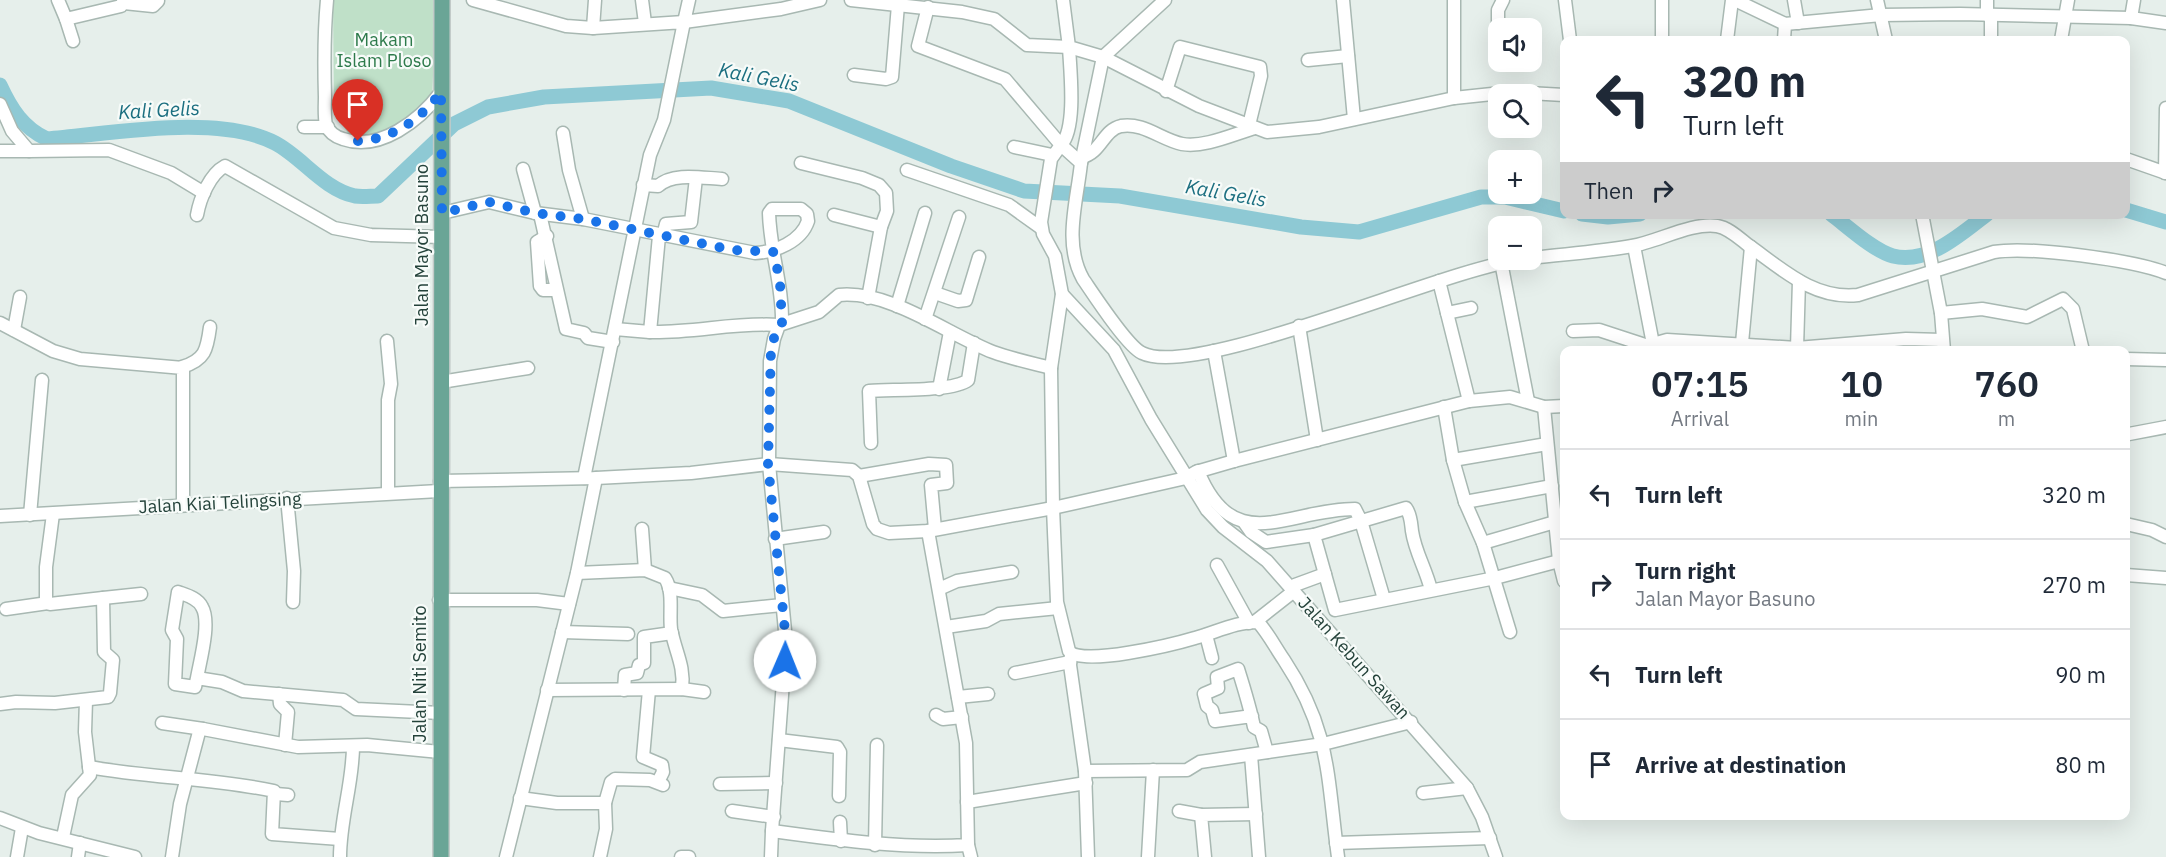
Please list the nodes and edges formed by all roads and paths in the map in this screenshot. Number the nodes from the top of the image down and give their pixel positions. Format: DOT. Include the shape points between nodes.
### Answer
graph roads {
  1 [pos="58,0"];
  2 [pos="327,0"];
  3 [pos="442,0"];
  4 [pos="473,0"];
  5 [pos="595,0"];
  6 [pos="642,0"];
  7 [pos="689,0"];
  8 [pos="820,0"];
  9 [pos="852,0"];
  10 [pos="1063,0"];
  11 [pos="1165,0"];
  12 [pos="1342,0"];
  13 [pos="1454,0"];
  14 [pos="1503,0"];
  15 [pos="1565,0"];
  16 [pos="1662,0"];
  17 [pos="1733,0"];
  18 [pos="1794,0"];
  19 [pos="1877,0"];
  20 [pos="1987,0"];
  21 [pos="2068,0"];
  22 [pos="2134,0"];
  23 [pos="158,1"];
  24 [pos="124,2"];
  25 [pos="772,5"];
  26 [pos="898,5"];
  27 [pos="928,7"];
  28 [pos="1881,15"];
  29 [pos="1989,15"];
  30 [pos="2067,17"];
  31 [pos="1498,18"];
  32 [pos="2131,18"];
  33 [pos="66,19"];
  34 [pos="684,22"];
  35 [pos="645,23"];
  36 [pos="1798,23"];
  37 [pos="2166,23"];
  38 [pos="1785,24"];
  39 [pos="593,28"];
  40 [pos="1570,36"];
  41 [pos="1662,36"];
  42 [pos="1728,36"];
  43 [pos="1784,36"];
  44 [pos="1885,36"];
  45 [pos="1991,36"];
  46 [pos="2062,36"];
  47 [pos="897,40"];
  48 [pos="73,41"];
  49 [pos="918,46"];
  50 [pos="1069,47"];
  51 [pos="1348,56"];
  52 [pos="1103,57"];
  53 [pos="1308,60"];
  54 [pos="854,75"];
  55 [pos="1167,91"];
  56 [pos="1560,95"];
  57 [pos="441,96"];
  58 [pos="1454,98"];
  59 [pos="0,104"];
  60 [pos="2166,108"];
  61 [pos="1354,119"];
  62 [pos="304,127"];
  63 [pos="328,127"];
  64 [pos="1252,127"];
  65 [pos="563,133"];
  66 [pos="1061,145"];
  67 [pos="1014,147"];
  68 [pos="0,151"];
  69 [pos="29,152"];
  70 [pos="1053,155"];
  71 [pos="2130,160"];
  72 [pos="1082,162"];
  73 [pos="801,163"];
  74 [pos="523,169"];
  75 [pos="907,170"];
  76 [pos="2165,173"];
  77 [pos="696,178"];
  78 [pos="722,179"];
  79 [pos="644,185"];
  80 [pos="204,193"];
  81 [pos="442,213"];
  82 [pos="538,213"];
  83 [pos="925,213"];
  84 [pos="197,215"];
  85 [pos="834,215"];
  86 [pos="959,217"];
  87 [pos="583,219"];
  88 [pos="1923,219"];
  89 [pos="881,227"];
  90 [pos="634,229"];
  91 [pos="1042,230"];
  92 [pos="661,236"];
  93 [pos="1071,236"];
  94 [pos="442,237"];
  95 [pos="1634,246"];
  96 [pos="1751,247"];
  97 [pos="979,257"];
  98 [pos="1542,257"];
  99 [pos="1488,266"];
  100 [pos="1932,267"];
  101 [pos="1503,270"];
  102 [pos="2166,273"];
  103 [pos="1439,281"];
  104 [pos="1799,281"];
  105 [pos="935,293"];
  106 [pos="1062,294"];
  107 [pos="20,297"];
  108 [pos="868,298"];
  109 [pos="897,306"];
  110 [pos="1471,308"];
  111 [pos="1941,312"];
  112 [pos="1447,313"];
  113 [pos="925,319"];
  114 [pos="0,323"];
  115 [pos="781,324"];
  116 [pos="1299,326"];
  117 [pos="210,327"];
  118 [pos="14,330"];
  119 [pos="1573,331"];
  120 [pos="650,332"];
  121 [pos="950,332"];
  122 [pos="614,335"];
  123 [pos="387,341"];
  124 [pos="974,343"];
  125 [pos="1742,343"];
  126 [pos="1906,345"];
  127 [pos="1943,345"];
  128 [pos="1648,346"];
  129 [pos="1651,346"];
  130 [pos="1654,346"];
  131 [pos="1775,346"];
  132 [pos="1797,346"];
  133 [pos="1889,346"];
  134 [pos="2082,346"];
  135 [pos="1214,351"];
  136 [pos="2130,359"];
  137 [pos="2166,360"];
  138 [pos="182,368"];
  139 [pos="528,368"];
  140 [pos="1051,368"];
  141 [pos="42,380"];
  142 [pos="441,382"];
  143 [pos="939,389"];
  144 [pos="1469,401"];
  145 [pos="1528,401"];
  146 [pos="1544,406"];
  147 [pos="1560,406"];
  148 [pos="1444,407"];
  149 [pos="2166,427"];
  150 [pos="2130,434"];
  151 [pos="1317,440"];
  152 [pos="872,443"];
  153 [pos="1547,444"];
  154 [pos="1454,460"];
  155 [pos="1234,461"];
  156 [pos="768,464"];
  157 [pos="1192,474"];
  158 [pos="859,476"];
  159 [pos="590,478"];
  160 [pos="440,486"];
  161 [pos="1552,486"];
  162 [pos="388,493"];
  163 [pos="287,498"];
  164 [pos="1465,502"];
  165 [pos="183,503"];
  166 [pos="1053,508"];
  167 [pos="53,514"];
  168 [pos="30,515"];
  169 [pos="0,516"];
  170 [pos="1361,521"];
  171 [pos="1244,522"];
  172 [pos="1555,522"];
  173 [pos="2130,525"];
  174 [pos="642,529"];
  175 [pos="932,530"];
  176 [pos="824,532"];
  177 [pos="1314,535"];
  178 [pos="2166,537"];
  179 [pos="776,539"];
  180 [pos="1483,543"];
  181 [pos="1560,561"];
  182 [pos="1217,565"];
  183 [pos="645,570"];
  184 [pos="1012,572"];
  185 [pos="577,573"];
  186 [pos="1326,574"];
  187 [pos="2130,575"];
  188 [pos="2166,578"];
  189 [pos="1491,579"];
  190 [pos="1296,587"];
  191 [pos="669,588"];
  192 [pos="939,588"];
  193 [pos="1431,590"];
  194 [pos="141,594"];
  195 [pos="104,598"];
  196 [pos="1384,598"];
  197 [pos="439,600"];
  198 [pos="293,602"];
  199 [pos="48,603"];
  200 [pos="569,604"];
  201 [pos="783,606"];
  202 [pos="1058,608"];
  203 [pos="6,609"];
  204 [pos="1252,622"];
  205 [pos="946,627"];
  206 [pos="562,632"];
  207 [pos="1510,632"];
  208 [pos="672,633"];
  209 [pos="637,634"];
  210 [pos="1206,635"];
  211 [pos="1071,658"];
  212 [pos="1212,658"];
  213 [pos="1015,673"];
  214 [pos="196,686"];
  215 [pos="682,689"];
  216 [pos="547,690"];
  217 [pos="624,690"];
  218 [pos="649,690"];
  219 [pos="704,692"];
  220 [pos="279,694"];
  221 [pos="988,694"];
  222 [pos="958,697"];
  223 [pos="86,700"];
  224 [pos="0,704"];
  225 [pos="441,713"];
  226 [pos="936,715"];
  227 [pos="1252,716"];
  228 [pos="962,717"];
  229 [pos="1411,722"];
  230 [pos="162,723"];
  231 [pos="203,729"];
  232 [pos="779,740"];
  233 [pos="1323,744"];
  234 [pos="285,745"];
  235 [pos="877,745"];
  236 [pos="353,746"];
  237 [pos="440,752"];
  238 [pos="1267,752"];
  239 [pos="1251,754"];
  240 [pos="89,767"];
  241 [pos="1153,770"];
  242 [pos="1086,777"];
  243 [pos="188,779"];
  244 [pos="776,783"];
  245 [pos="720,784"];
  246 [pos="1467,788"];
  247 [pos="1423,793"];
  248 [pos="839,796"];
  249 [pos="520,798"];
  250 [pos="968,802"];
  251 [pos="605,803"];
  252 [pos="732,811"];
  253 [pos="1179,811"];
  254 [pos="1256,814"];
  255 [pos="1201,815"];
  256 [pos="774,817"];
  257 [pos="0,818"];
  258 [pos="840,822"];
  259 [pos="22,828"];
  260 [pos="772,831"];
  261 [pos="63,837"];
  262 [pos="1490,838"];
  263 [pos="340,839"];
  264 [pos="841,841"];
  265 [pos="80,843"];
  266 [pos="1336,843"];
  267 [pos="875,845"];
  268 [pos="969,851"];
  269 [pos="927,852"];
  270 [pos="17,857"];
  271 [pos="78,857"];
  272 [pos="135,857"];
  273 [pos="172,857"];
  274 [pos="340,857"];
  275 [pos="441,857"];
  276 [pos="506,857"];
  277 [pos="600,857"];
  278 [pos="681,857"];
  279 [pos="689,857"];
  280 [pos="770,857"];
  281 [pos="1088,857"];
  282 [pos="1148,857"];
  283 [pos="1205,857"];
  284 [pos="1259,857"];
  285 [pos="1338,857"];
  286 [pos="1496,857"];
  1 -- 33 [label="street"];
  2 -- 63 [label="street" via="324,64"];
  3 -- 57 [label="main road, Jalan Mayor Basuno"];
  4 -- 39 [label="street" via="507,7 541,21"];
  5 -- 39 [label="street"];
  6 -- 35 [label="street"];
  7 -- 34 [label="street"];
  8 -- 25 [label="street"];
  9 -- 26 [label="street"];
  10 -- 50 [label="street"];
  11 -- 52 [label="street"];
  12 -- 51 [label="street"];
  13 -- 58 [label="street"];
  14 -- 31 [label="street"];
  15 -- 40 [label="street"];
  16 -- 41 [label="street"];
  17 -- 38 [label="street"];
  17 -- 42 [label="street"];
  18 -- 36 [label="street"];
  19 -- 28 [label="street"];
  20 -- 29 [label="street"];
  21 -- 30 [label="street"];
  22 -- 32 [label="street"];
  23 -- 24 [label="street" via="153,6"];
  24 -- 33 [label="street"];
  25 -- 34 [label="street"];
  26 -- 27 [label="street"];
  26 -- 47 [label="street"];
  27 -- 49 [label="street"];
  27 -- 50 [label="street" via="994,19 1027,45"];
  28 -- 29 [label="street"];
  28 -- 36 [label="street"];
  28 -- 44 [label="street"];
  29 -- 30 [label="street"];
  29 -- 45 [label="street"];
  30 -- 32 [label="street"];
  30 -- 46 [label="street"];
  32 -- 37 [label="street"];
  33 -- 48 [label="street"];
  34 -- 35 [label="street"];
  34 -- 79 [label="street" via="664,120 650,155"];
  35 -- 39 [label="street"];
  36 -- 38 [label="street"];
  38 -- 43 [label="street"];
  47 -- 49 [label="street"];
  47 -- 54 [label="street" via="891,79"];
  49 -- 66 [label="street" via="1005,79"];
  50 -- 52 [label="street"];
  50 -- 66 [label="street" via="1070,114"];
  51 -- 53 [label="street"];
  51 -- 61 [label="street"];
  52 -- 55 [label="street"];
  52 -- 72 [label="street"];
  55 -- 64 [label="street"];
  55 -- 64 [label="street" via="1179,47 1260,67"];
  56 -- 58 [label="street" via="1511,92"];
  57 -- 63 [label="street" via="410,124 377,140 347,141 333,135"];
  57 -- 81 [label="main road, Jalan Mayor Basuno"];
  58 -- 61 [label="street"];
  59 -- 69 [label="street" via="12,131"];
  60 -- 76 [label="street"];
  61 -- 64 [label="street" via="1279,132"];
  62 -- 63 [label="street"];
  64 -- 72 [label="street" via="1184,145 1142,128 1121,126 1112,130"];
  65 -- 87 [label="street"];
  66 -- 70 [label="street"];
  66 -- 72 [label="street"];
  67 -- 70 [label="street"];
  68 -- 69 [label="street"];
  69 -- 80 [label="street" via="109,150 171,173"];
  70 -- 91 [label="street"];
  71 -- 76 [label="street"];
  72 -- 93 [label="street"];
  73 -- 89 [label="street" via="879,185 888,200"];
  74 -- 82 [label="street"];
  75 -- 91 [label="street" via="1009,205"];
  77 -- 78 [label="street"];
  77 -- 79 [label="street" via="672,178 658,186"];
  77 -- 92 [label="street" via="691,222 666,224"];
  79 -- 90 [label="street"];
  80 -- 84 [label="street"];
  80 -- 94 [label="street" via="225,166 334,228 371,235"];
  81 -- 82 [label="street" via="489,202"];
  81 -- 94 [label="main road, Jalan Mayor Basuno"];
  82 -- 87 [label="street"];
  82 -- 122 [label="street" via="547,236 567,330 584,333 588,338"];
  83 -- 109 [label="street"];
  85 -- 89 [label="street"];
  86 -- 105 [label="street"];
  87 -- 90 [label="street"];
  88 -- 100 [label="street"];
  89 -- 108 [label="street"];
  90 -- 92 [label="street"];
  90 -- 122 [label="street"];
  91 -- 93 [label="street"];
  91 -- 106 [label="street" via="1055,256"];
  92 -- 115 [label="street" via="755,253 774,252"];
  92 -- 120 [label="street"];
  93 -- 135 [label="street" via="1083,279 1139,352 1155,357"];
  94 -- 142 [label="main road, Jalan Mayor Basuno"];
  95 -- 96 [label="street" via="1717,226"];
  95 -- 98 [label="street"];
  95 -- 129 [label="street"];
  96 -- 104 [label="street"];
  96 -- 125 [label="street"];
  97 -- 105 [label="street" via="966,300"];
  99 -- 103 [label="street"];
  100 -- 102 [label="street" via="2018,249 2136,265"];
  100 -- 104 [label="street" via="1846,296 1824,293"];
  100 -- 111 [label="street"];
  101 -- 145 [label="street"];
  103 -- 112 [label="street"];
  103 -- 116 [label="street"];
  104 -- 132 [label="street"];
  105 -- 113 [label="street"];
  106 -- 140 [label="street"];
  106 -- 157 [label="street" via="1114,350"];
  107 -- 118 [label="street"];
  108 -- 109 [label="street"];
  108 -- 115 [label="street" via="839,295 819,312"];
  109 -- 113 [label="street"];
  110 -- 112 [label="street"];
  111 -- 127 [label="street"];
  111 -- 134 [label="street" via="1982,309 2027,317 2063,299 2073,309"];
  112 -- 144 [label="street"];
  113 -- 121 [label="street"];
  114 -- 118 [label="street"];
  115 -- 120 [label="street"];
  115 -- 156 [label="street" via="771,355"];
  116 -- 135 [label="street"];
  116 -- 151 [label="street"];
  117 -- 138 [label="street" via="203,358"];
  118 -- 138 [label="street" via="80,360"];
  119 -- 128 [label="street" via="1599,330"];
  120 -- 122 [label="street"];
  121 -- 124 [label="street"];
  121 -- 143 [label="street"];
  122 -- 159 [label="street"];
  123 -- 162 [label="street" via="391,384"];
  124 -- 140 [label="street"];
  124 -- 143 [label="street" via="968,380"];
  125 -- 130 [label="street" via="1674,339"];
  125 -- 131 [label="street"];
  126 -- 127 [label="street"];
  126 -- 133 [label="street"];
  135 -- 155 [label="street"];
  136 -- 137 [label="street"];
  138 -- 165 [label="street"];
  139 -- 142 [label="street"];
  140 -- 166 [label="street"];
  141 -- 168 [label="street"];
  142 -- 160 [label="main road, Jalan Mayor Basuno"];
  143 -- 152 [label="street" via="869,391"];
  144 -- 145 [label="street" via="1502,397"];
  144 -- 148 [label="street"];
  145 -- 146 [label="street"];
  146 -- 147 [label="street"];
  146 -- 153 [label="street"];
  148 -- 151 [label="street"];
  148 -- 154 [label="street"];
  149 -- 150 [label="street"];
  151 -- 155 [label="street"];
  153 -- 154 [label="street"];
  153 -- 161 [label="street"];
  154 -- 164 [label="street"];
  155 -- 157 [label="street"];
  156 -- 158 [label="street, Jalan Kiai Telingsing" via="852,470"];
  156 -- 159 [label="street, Jalan Kiai Telingsing"];
  156 -- 179 [label="street"];
  157 -- 166 [label="street"];
  157 -- 171 [label="street" via="1216,505 1232,519"];
  157 -- 190 [label="street, Jalan Kebun Sawan" via="1215,519"];
  158 -- 175 [label="street" via="877,529 889,533"];
  158 -- 175 [label="street" via="944,464 951,482 930,480"];
  159 -- 160 [label="street, Jalan Kiai Telingsing"];
  159 -- 185 [label="street"];
  160 -- 162 [label="street, Jalan Kiai Telingsing"];
  160 -- 197 [label="main road, Jalan Niti Semito"];
  161 -- 164 [label="street"];
  161 -- 172 [label="street"];
  162 -- 163 [label="street, Jalan Kiai Telingsing"];
  163 -- 165 [label="street, Jalan Kiai Telingsing"];
  163 -- 198 [label="street" via="295,571"];
  164 -- 180 [label="street"];
  165 -- 167 [label="street, Jalan Kiai Telingsing"];
  166 -- 175 [label="street"];
  166 -- 202 [label="street"];
  167 -- 168 [label="street, Jalan Kiai Telingsing"];
  167 -- 199 [label="street" via="46,567"];
  168 -- 169 [label="street, Jalan Kiai Telingsing"];
  170 -- 171 [label="street" via="1353,509 1272,522"];
  170 -- 177 [label="street"];
  170 -- 193 [label="street" via="1406,508"];
  170 -- 196 [label="street"];
  171 -- 177 [label="street" via="1266,542"];
  172 -- 180 [label="street"];
  172 -- 181 [label="street"];
  173 -- 178 [label="street"];
  174 -- 183 [label="street"];
  175 -- 192 [label="street"];
  176 -- 179 [label="street"];
  177 -- 186 [label="street"];
  179 -- 201 [label="street"];
  180 -- 189 [label="street"];
  181 -- 189 [label="street"];
  182 -- 204 [label="street"];
  183 -- 185 [label="street"];
  183 -- 191 [label="street" via="662,575"];
  184 -- 192 [label="street"];
  185 -- 200 [label="street"];
  186 -- 190 [label="street"];
  186 -- 196 [label="street" via="1335,610"];
  187 -- 188 [label="street"];
  189 -- 193 [label="street"];
  189 -- 207 [label="street"];
  190 -- 204 [label="street"];
  190 -- 229 [label="street, Jalan Kebun Sawan"];
  191 -- 201 [label="street" via="702,595 723,611"];
  191 -- 208 [label="street"];
  192 -- 205 [label="street"];
  193 -- 196 [label="street"];
  194 -- 195 [label="street"];
  195 -- 199 [label="street"];
  195 -- 223 [label="street" via="104,652 113,660 110,693 108,697"];
  197 -- 200 [label="street" via="537,600"];
  197 -- 225 [label="main road, Jalan Niti Semito"];
  199 -- 203 [label="street"];
  200 -- 206 [label="street"];
  201 -- 232 [label="street" via="786,641"];
  202 -- 205 [label="street" via="999,614 986,621"];
  202 -- 211 [label="street"];
  204 -- 210 [label="street"];
  204 -- 233 [label="street" via="1306,696"];
  205 -- 222 [label="street"];
  206 -- 209 [label="street"];
  206 -- 216 [label="street"];
  208 -- 209 [label="street"];
  208 -- 215 [label="street" via="682,664"];
  209 -- 217 [label="street" via="644,663 639,664 637,673 625,675"];
  210 -- 211 [label="street" via="1130,652"];
  210 -- 212 [label="street"];
  211 -- 213 [label="street"];
  211 -- 242 [label="street"];
  214 -- 214 [label="street" via="206,631 203,608 178,592 172,630 177,639 173,683"];
  214 -- 220 [label="street" via="222,682 243,691"];
  215 -- 218 [label="street"];
  215 -- 219 [label="street"];
  216 -- 217 [label="street"];
  216 -- 249 [label="street"];
  217 -- 218 [label="street"];
  218 -- 251 [label="street" via="643,757 662,765 661,783 613,779"];
  220 -- 225 [label="street" via="343,700 356,709"];
  220 -- 234 [label="street" via="280,704 288,712"];
  221 -- 222 [label="street"];
  222 -- 228 [label="street"];
  223 -- 224 [label="street"];
  223 -- 240 [label="street"];
  225 -- 237 [label="main road, Jalan Niti Semito"];
  226 -- 228 [label="street" via="943,719"];
  227 -- 227 [label="street" via="1238,669 1219,675 1218,688 1204,694 1215,721"];
  227 -- 238 [label="street" via="1255,728 1262,731"];
  228 -- 250 [label="street"];
  229 -- 233 [label="street"];
  229 -- 246 [label="street, Jalan Kebun Sawan"];
  230 -- 231 [label="street"];
  231 -- 234 [label="street"];
  231 -- 243 [label="street"];
  232 -- 244 [label="street"];
  232 -- 248 [label="street" via="837,747"];
  233 -- 238 [label="street"];
  233 -- 266 [label="street"];
  234 -- 236 [label="street"];
  235 -- 267 [label="street"];
  236 -- 237 [label="street"];
  236 -- 263 [label="street" via="353,774"];
  237 -- 275 [label="main road, Jalan Niti Semito"];
  238 -- 239 [label="street"];
  239 -- 241 [label="street" via="1200,762 1187,770"];
  239 -- 254 [label="street"];
  240 -- 243 [label="street"];
  240 -- 261 [label="street" via="88,779 72,795"];
  241 -- 242 [label="street"];
  241 -- 282 [label="street"];
  242 -- 250 [label="street"];
  242 -- 281 [label="street"];
  243 -- 263 [label="street" via="282,794 272,834"];
  243 -- 273 [label="street"];
  244 -- 245 [label="street"];
  244 -- 256 [label="street"];
  246 -- 247 [label="street"];
  246 -- 262 [label="street, Jalan Kebun Sawan"];
  249 -- 251 [label="street"];
  249 -- 276 [label="street"];
  250 -- 268 [label="street"];
  251 -- 277 [label="street" via="606,829"];
  252 -- 256 [label="street"];
  253 -- 255 [label="street"];
  254 -- 255 [label="street"];
  254 -- 284 [label="street"];
  255 -- 283 [label="street"];
  256 -- 260 [label="street"];
  257 -- 259 [label="street"];
  258 -- 264 [label="street"];
  259 -- 261 [label="street"];
  259 -- 270 [label="street"];
  260 -- 264 [label="street"];
  260 -- 280 [label="street"];
  261 -- 265 [label="street"];
  262 -- 266 [label="street"];
  262 -- 286 [label="street, Jalan Kebun Sawan"];
  263 -- 274 [label="street"];
  264 -- 267 [label="street"];
  265 -- 271 [label="street"];
  265 -- 272 [label="street"];
  266 -- 285 [label="street"];
  267 -- 269 [label="street"];
  268 -- 269 [label="street"];
  278 -- 279 [label="street"];
}
